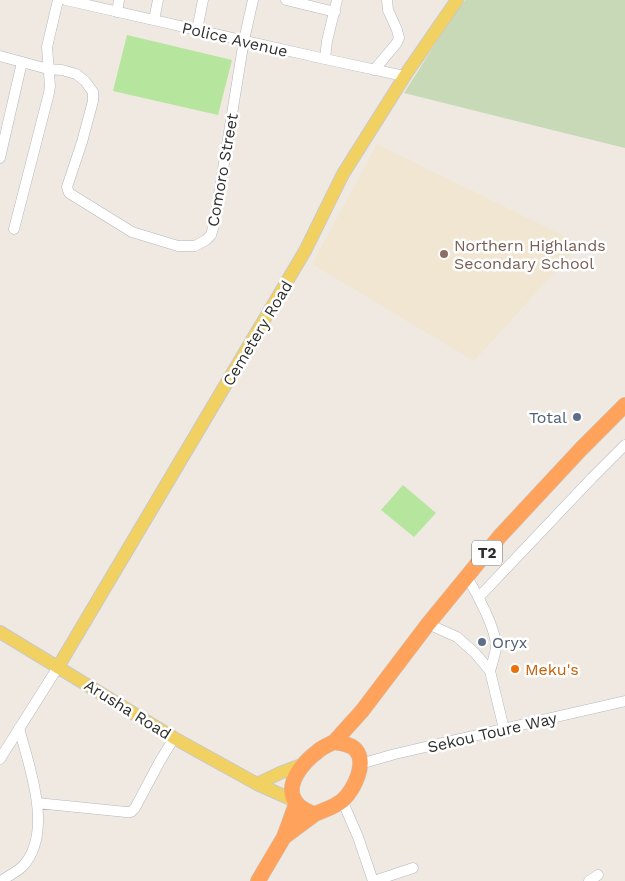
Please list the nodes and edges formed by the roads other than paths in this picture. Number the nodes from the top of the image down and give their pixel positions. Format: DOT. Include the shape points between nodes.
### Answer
graph roads {
  1 [pos="58,0"];
  2 [pos="66,0"];
  3 [pos="119,0"];
  4 [pos="158,0"];
  5 [pos="202,0"];
  6 [pos="253,0"];
  7 [pos="289,0"];
  8 [pos="337,0"];
  9 [pos="387,0"];
  10 [pos="457,0"];
  11 [pos="91,3"];
  12 [pos="117,12"];
  13 [pos="334,12"];
  14 [pos="154,20"];
  15 [pos="197,30"];
  16 [pos="244,40"];
  17 [pos="0,56"];
  18 [pos="325,59"];
  19 [pos="22,62"];
  20 [pos="48,69"];
  21 [pos="374,70"];
  22 [pos="404,76"];
  23 [pos="0,158"];
  24 [pos="14,229"];
  25 [pos="625,405"];
  26 [pos="625,445"];
  27 [pos="467,577"];
  28 [pos="479,597"];
  29 [pos="428,624"];
  30 [pos="0,632"];
  31 [pos="58,667"];
  32 [pos="490,671"];
  33 [pos="625,701"];
  34 [pos="362,711"];
  35 [pos="19,728"];
  36 [pos="504,729"];
  37 [pos="174,738"];
  38 [pos="334,742"];
  39 [pos="355,749"];
  40 [pos="0,759"];
  41 [pos="304,764"];
  42 [pos="360,764"];
  43 [pos="257,784"];
  44 [pos="342,800"];
  45 [pos="37,802"];
  46 [pos="294,802"];
  47 [pos="315,814"];
  48 [pos="284,837"];
  49 [pos="413,868"];
  50 [pos="598,875"];
  51 [pos="1,881"];
  52 [pos="258,881"];
  53 [pos="373,881"];
  54 [pos="589,881"];
  1 -- 20 [label="street" via="47,47"];
  2 -- 11 [label="street, Police Avenue"];
  3 -- 12 [label="street"];
  4 -- 14 [label="street"];
  5 -- 15 [label="street"];
  6 -- 16 [label="street, Comoro Street"];
  7 -- 13 [label="street"];
  8 -- 13 [label="street"];
  9 -- 21 [label="street" via="399,38"];
  10 -- 22 [label="main road, Cemetery Road"];
  11 -- 12 [label="street, Police Avenue"];
  12 -- 14 [label="street, Police Avenue"];
  13 -- 18 [label="street"];
  14 -- 15 [label="street, Police Avenue"];
  15 -- 16 [label="street, Police Avenue"];
  16 -- 18 [label="street, Police Avenue"];
  16 -- 20 [label="street, Comoro Street" via="214,225 211,236 195,246 178,246 132,232 69,193 67,187 93,101 92,92 85,80 76,74"];
  17 -- 19 [label="street"];
  18 -- 21 [label="street, Police Avenue"];
  19 -- 20 [label="street"];
  19 -- 23 [label="street"];
  20 -- 24 [label="street" via="49,92"];
  21 -- 22 [label="street, Police Avenue"];
  22 -- 31 [label="main road, Cemetery Road" via="343,174 305,252"];
  25 -- 27 [label="highway, T2" via="500,536"];
  26 -- 28 [label="street"];
  27 -- 28 [label="street"];
  27 -- 29 [label="highway, T2"];
  28 -- 32 [label="street" via="495,640 496,650"];
  29 -- 32 [label="street" via="456,638"];
  29 -- 34 [label="highway, T2"];
  30 -- 31 [label="main road, Arusha Road"];
  31 -- 35 [label="street"];
  31 -- 37 [label="main road, Arusha Road"];
  32 -- 36 [label="street"];
  33 -- 36 [label="street, Sekou Toure Way"];
  34 -- 38 [label="highway, T2"];
  34 -- 39 [label="highway, T2"];
  35 -- 40 [label="street"];
  35 -- 45 [label="street"];
  36 -- 42 [label="street, Sekou Toure Way"];
  37 -- 43 [label="main road, Arusha Road"];
  37 -- 45 [label="street" via="131,812"];
  38 -- 39 [label="highway"];
  38 -- 41 [label="highway, T2" via="324,746"];
  39 -- 42 [label="highway, T2"];
  41 -- 43 [label="main road"];
  41 -- 46 [label="highway, T2" via="291,787"];
  42 -- 44 [label="highway, T2" via="356,780"];
  43 -- 46 [label="main road, Arusha Road"];
  44 -- 47 [label="highway, T2"];
  44 -- 53 [label="street"];
  45 -- 51 [label="street" via="37,830 32,851 23,867"];
  46 -- 47 [label="highway" via="304,811"];
  46 -- 48 [label="highway, T2"];
  47 -- 48 [label="highway, T2"];
  48 -- 52 [label="highway, T2"];
  49 -- 53 [label="street"];
  50 -- 54 [label="street"];
}
